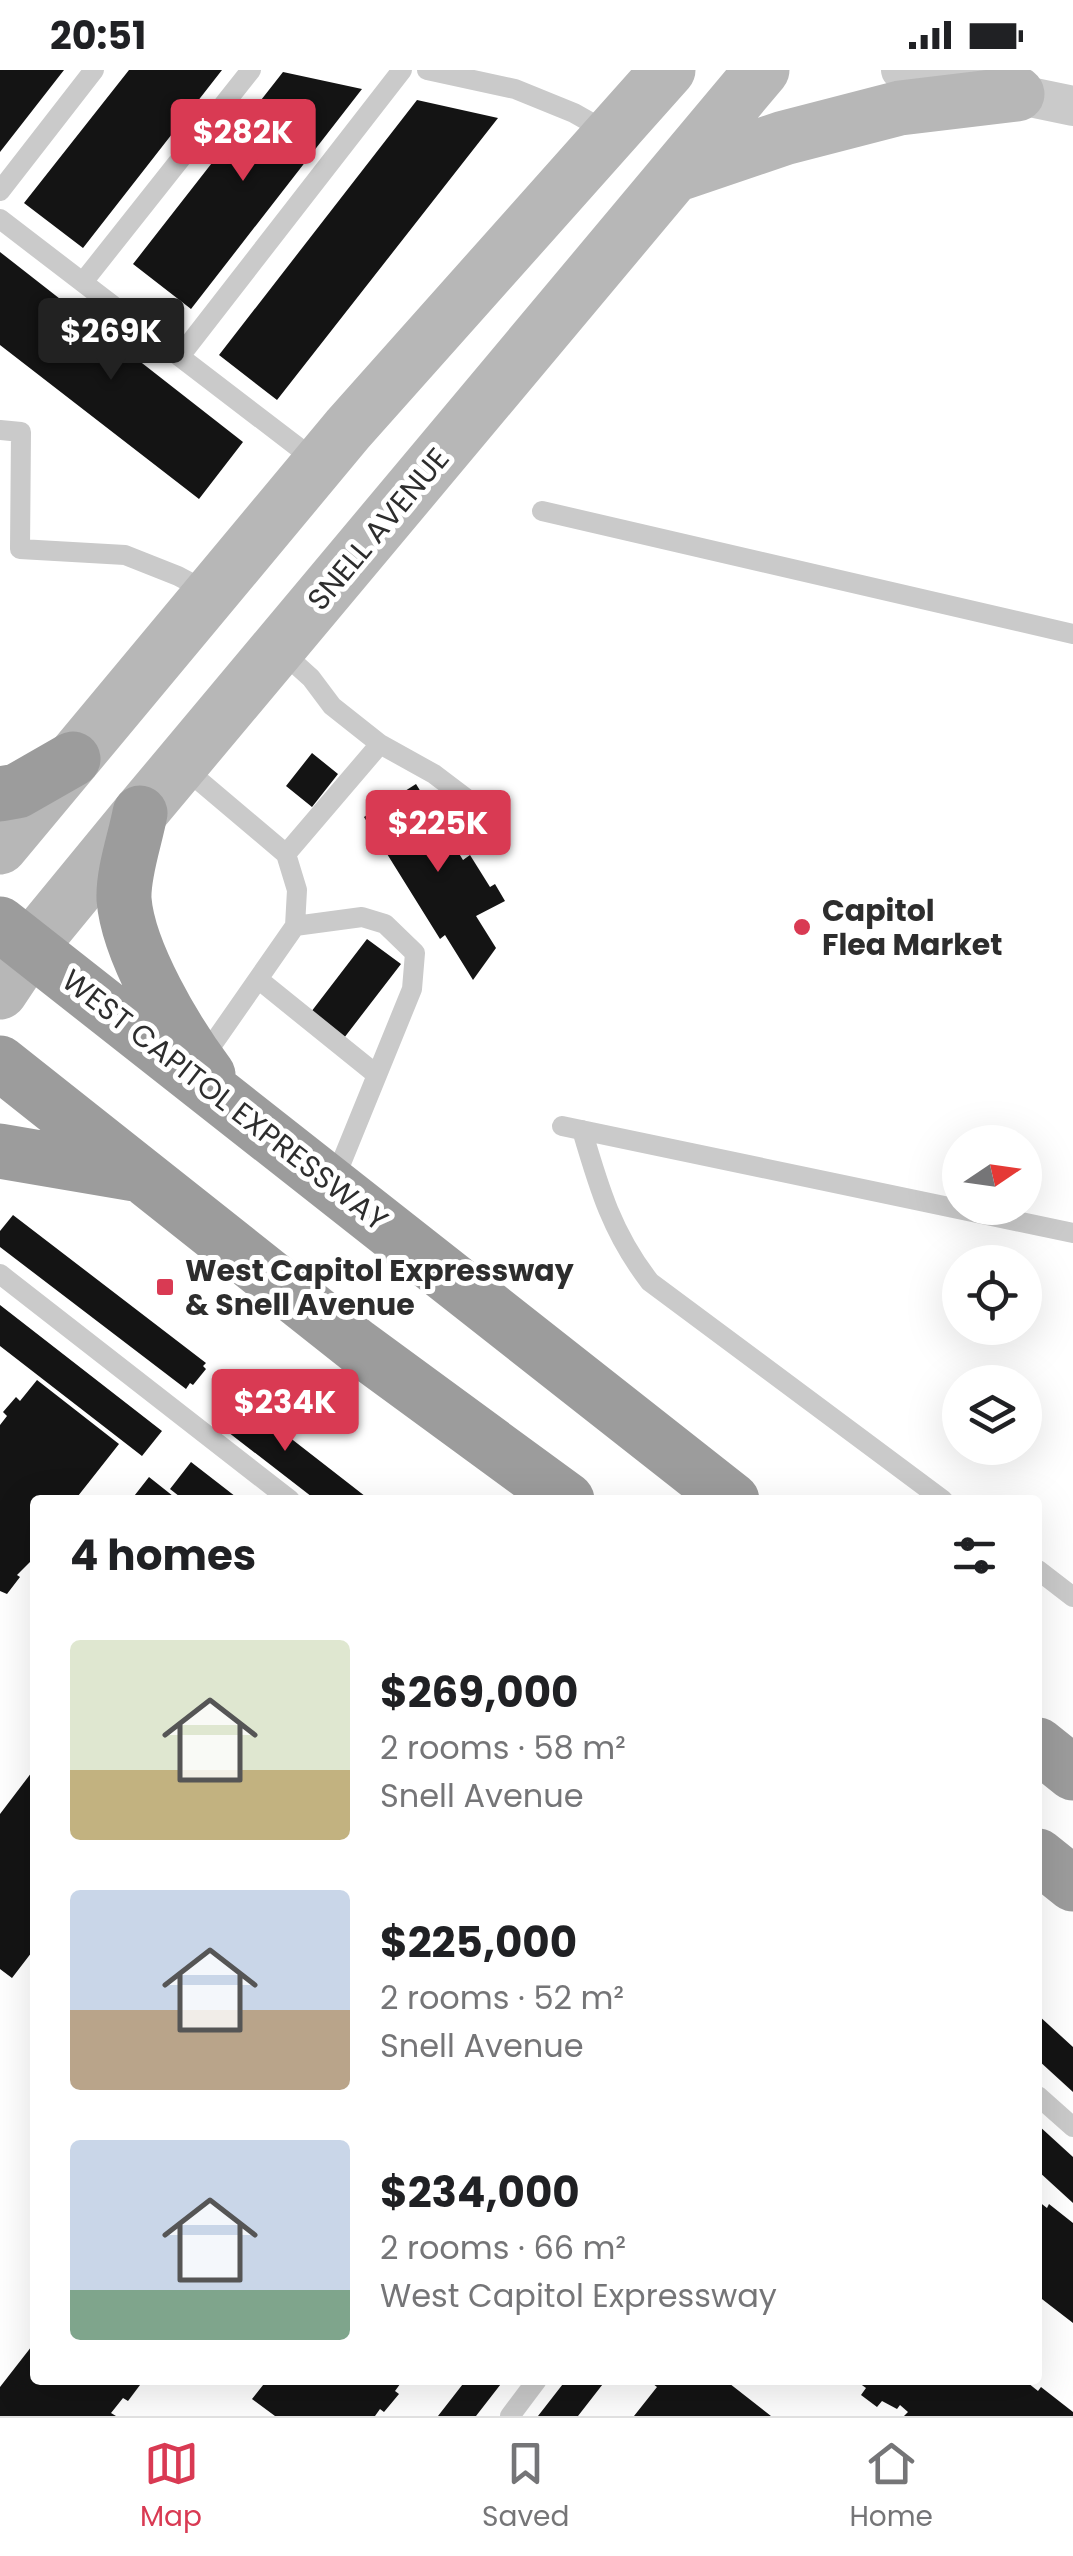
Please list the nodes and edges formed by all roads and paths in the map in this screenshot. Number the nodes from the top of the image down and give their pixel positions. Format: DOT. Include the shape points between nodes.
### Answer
graph roads {
  1 [pos="94,70"];
  2 [pos="251,70"];
  3 [pos="402,70"];
  4 [pos="427,70"];
  5 [pos="668,70"];
  6 [pos="762,70"];
  7 [pos="901,70"];
  8 [pos="1000,82"];
  9 [pos="1073,106"];
  10 [pos="612,134"];
  11 [pos="675,175"];
  12 [pos="0,191"];
  13 [pos="0,219"];
  14 [pos="83,282"];
  15 [pos="180,356"];
  16 [pos="0,430"];
  17 [pos="319,463"];
  18 [pos="542,511"];
  19 [pos="20,550"];
  20 [pos="0,560"];
  21 [pos="210,594"];
  22 [pos="1073,634"];
  23 [pos="279,648"];
  24 [pos="380,744"];
  25 [pos="73,758"];
  26 [pos="180,765"];
  27 [pos="0,794"];
  28 [pos="140,813"];
  29 [pos="496,821"];
  30 [pos="0,847"];
  31 [pos="286,854"];
  32 [pos="295,926"];
  33 [pos="15,936"];
  34 [pos="258,979"];
  35 [pos="0,992"];
  36 [pos="0,1064"];
  37 [pos="377,1075"];
  38 [pos="215,1085"];
  39 [pos="0,1151"];
  40 [pos="142,1175"];
  41 [pos="333,1184"];
  42 [pos="1073,1233"];
  43 [pos="0,1274"];
  44 [pos="284,1495"];
  45 [pos="561,1495"];
  46 [pos="726,1495"];
  47 [pos="936,1495"];
  48 [pos="1042,1573"];
  49 [pos="1073,1597"];
  50 [pos="1042,1748"];
  51 [pos="1073,1773"];
  52 [pos="1042,1859"];
  53 [pos="1073,1884"];
  54 [pos="1042,2100"];
  55 [pos="1073,2127"];
  56 [pos="533,2385"];
  57 [pos="510,2416"];
  1 -- 12 [label="lane"];
  2 -- 14 [label="lane"];
  3 -- 15 [label="lane"];
  4 -- 10 [label="lane" via="514,89"];
  5 -- 10 [label="main road"];
  6 -- 11 [label="main road, SNELL AVENUE"];
  7 -- 8 [label="street"];
  8 -- 9 [label="street"];
  8 -- 11 [label="main road" via="784,138"];
  10 -- 17 [label="main road"];
  11 -- 23 [label="main road, SNELL AVENUE"];
  13 -- 14 [label="lane"];
  14 -- 15 [label="lane"];
  15 -- 17 [label="lane"];
  16 -- 19 [label="lane" via="21,432"];
  17 -- 21 [label="main road"];
  18 -- 22 [label="lane"];
  19 -- 20 [label="lane"];
  19 -- 21 [label="lane" via="124,555"];
  21 -- 25 [label="main road"];
  23 -- 24 [label="lane" via="332,706"];
  23 -- 26 [label="main road, SNELL AVENUE"];
  24 -- 29 [label="lane"];
  24 -- 31 [label="lane"];
  25 -- 27 [label="highway"];
  25 -- 30 [label="main road"];
  26 -- 28 [label="main road, SNELL AVENUE"];
  26 -- 31 [label="lane"];
  28 -- 33 [label="main road, SNELL AVENUE"];
  28 -- 38 [label="highway" via="124,895 130,933 146,972"];
  31 -- 32 [label="lane" via="297,890"];
  32 -- 34 [label="lane"];
  32 -- 37 [label="lane" via="362,918 385,924 415,953 412,988"];
  33 -- 35 [label="main road, SNELL AVENUE"];
  33 -- 38 [label="highway, WEST CAPITOL EXPRESSWAY"];
  34 -- 37 [label="lane"];
  34 -- 38 [label="lane"];
  36 -- 40 [label="highway"];
  37 -- 41 [label="lane"];
  38 -- 41 [label="highway, WEST CAPITOL EXPRESSWAY"];
  39 -- 40 [label="highway"];
  40 -- 45 [label="highway" via="357,1346"];
  41 -- 46 [label="highway, WEST CAPITOL EXPRESSWAY"];
  42 -- 47 [label="lane" via="572,1128 603,1204 650,1282"];
  43 -- 44 [label="lane"];
  48 -- 49 [label="lane"];
  50 -- 51 [label="highway"];
  52 -- 53 [label="highway"];
  54 -- 55 [label="lane"];
  56 -- 57 [label="lane"];
}
